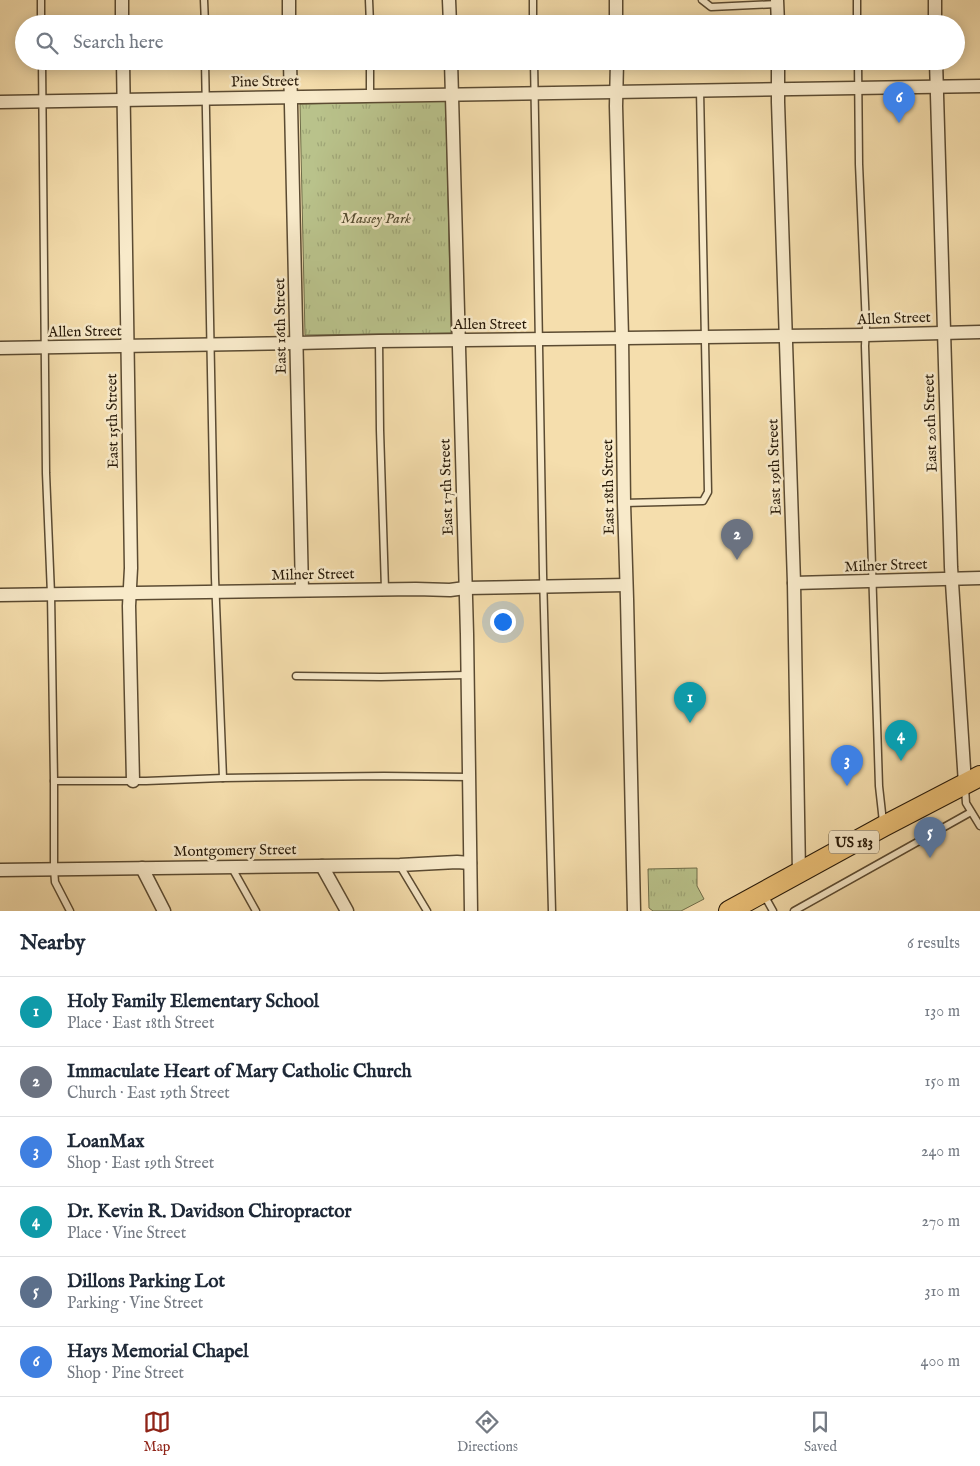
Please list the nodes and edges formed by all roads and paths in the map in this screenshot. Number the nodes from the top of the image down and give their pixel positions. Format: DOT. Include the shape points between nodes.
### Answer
graph roads {
  1 [pos="41,0"];
  2 [pos="122,0"];
  3 [pos="204,0"];
  4 [pos="289,0"];
  5 [pos="369,0"];
  6 [pos="449,0"];
  7 [pos="533,0"];
  8 [pos="616,0"];
  9 [pos="702,0"];
  10 [pos="857,0"];
  11 [pos="935,0"];
  12 [pos="777,2"];
  13 [pos="41,15"];
  14 [pos="122,15"];
  15 [pos="205,15"];
  16 [pos="289,15"];
  17 [pos="370,15"];
  18 [pos="450,15"];
  19 [pos="533,15"];
  20 [pos="616,15"];
  21 [pos="778,15"];
  22 [pos="857,15"];
  23 [pos="936,15"];
  24 [pos="42,70"];
  25 [pos="122,70"];
  26 [pos="205,70"];
  27 [pos="290,70"];
  28 [pos="370,70"];
  29 [pos="451,70"];
  30 [pos="534,70"];
  31 [pos="617,70"];
  32 [pos="778,70"];
  33 [pos="858,70"];
  34 [pos="936,70"];
  35 [pos="980,86"];
  36 [pos="936,87"];
  37 [pos="858,88"];
  38 [pos="778,89"];
  39 [pos="700,90"];
  40 [pos="616,92"];
  41 [pos="534,93"];
  42 [pos="370,95"];
  43 [pos="452,95"];
  44 [pos="292,97"];
  45 [pos="206,99"];
  46 [pos="123,100"];
  47 [pos="43,101"];
  48 [pos="0,102"];
  49 [pos="944,332"];
  50 [pos="980,332"];
  51 [pos="866,335"];
  52 [pos="786,336"];
  53 [pos="705,337"];
  54 [pos="622,338"];
  55 [pos="459,340"];
  56 [pos="540,340"];
  57 [pos="379,341"];
  58 [pos="297,344"];
  59 [pos="211,345"];
  60 [pos="127,346"];
  61 [pos="45,347"];
  62 [pos="0,348"];
  63 [pos="624,503"];
  64 [pos="980,578"];
  65 [pos="951,579"];
  66 [pos="872,582"];
  67 [pos="794,583"];
  68 [pos="626,585"];
  69 [pos="544,587"];
  70 [pos="465,588"];
  71 [pos="385,589"];
  72 [pos="302,590"];
  73 [pos="216,592"];
  74 [pos="130,593"];
  75 [pos="51,594"];
  76 [pos="0,595"];
  77 [pos="466,674"];
  78 [pos="296,676"];
  79 [pos="468,777"];
  80 [pos="223,778"];
  81 [pos="54,780"];
  82 [pos="972,780"];
  83 [pos="133,781"];
  84 [pos="971,812"];
  85 [pos="884,826"];
  86 [pos="980,826"];
  87 [pos="470,863"];
  88 [pos="400,864"];
  89 [pos="322,866"];
  90 [pos="232,867"];
  91 [pos="142,868"];
  92 [pos="54,869"];
  93 [pos="0,870"];
  94 [pos="799,873"];
  95 [pos="763,892"];
  96 [pos="70,911"];
  97 [pos="164,911"];
  98 [pos="256,911"];
  99 [pos="347,911"];
  100 [pos="427,911"];
  101 [pos="471,911"];
  102 [pos="552,911"];
  103 [pos="634,911"];
  104 [pos="729,911"];
  105 [pos="773,911"];
  106 [pos="794,911"];
  1 -- 13 [label="lane"];
  2 -- 14 [label="street"];
  3 -- 15 [label="lane"];
  4 -- 16 [label="street"];
  5 -- 17 [label="lane"];
  6 -- 18 [label="street"];
  7 -- 19 [label="lane"];
  8 -- 20 [label="street"];
  9 -- 12 [label="lane" via="711,7"];
  10 -- 22 [label="lane"];
  11 -- 23 [label="street"];
  12 -- 21 [label="street"];
  24 -- 47 [label="lane"];
  25 -- 46 [label="street, East 15th Street"];
  26 -- 45 [label="lane"];
  27 -- 44 [label="street, East 16th Street"];
  28 -- 42 [label="lane"];
  29 -- 43 [label="street, East 17th Street"];
  30 -- 41 [label="lane"];
  31 -- 40 [label="street, East 18th Street"];
  32 -- 38 [label="street, East 19th Street"];
  33 -- 37 [label="lane"];
  34 -- 36 [label="street, East 20th Street"];
  35 -- 36 [label="street, Pine Street"];
  36 -- 37 [label="street, Pine Street"];
  36 -- 49 [label="street, East 20th Street"];
  37 -- 38 [label="street, Pine Street"];
  37 -- 51 [label="lane"];
  38 -- 39 [label="street, Pine Street"];
  38 -- 52 [label="street, East 19th Street"];
  39 -- 40 [label="street, Pine Street"];
  39 -- 53 [label="lane"];
  40 -- 41 [label="street, Pine Street"];
  40 -- 54 [label="street, East 18th Street"];
  41 -- 43 [label="street, Pine Street"];
  41 -- 56 [label="lane"];
  42 -- 43 [label="street, Pine Street"];
  42 -- 44 [label="street, Pine Street"];
  43 -- 55 [label="street, East 17th Street"];
  44 -- 45 [label="street, Pine Street"];
  44 -- 58 [label="street, East 16th Street"];
  45 -- 46 [label="street, Pine Street"];
  45 -- 59 [label="lane"];
  46 -- 47 [label="street, Pine Street"];
  46 -- 60 [label="street, East 15th Street"];
  47 -- 48 [label="street, Pine Street"];
  47 -- 61 [label="lane"];
  49 -- 50 [label="street, Allen Street"];
  49 -- 51 [label="street, Allen Street"];
  49 -- 65 [label="street, East 20th Street"];
  51 -- 52 [label="street, Allen Street"];
  51 -- 66 [label="lane"];
  52 -- 53 [label="street, Allen Street"];
  52 -- 67 [label="street, East 19th Street"];
  53 -- 54 [label="street, Allen Street"];
  53 -- 63 [label="lane" via="708,492 702,501"];
  54 -- 56 [label="street, Allen Street"];
  54 -- 63 [label="street, East 18th Street"];
  55 -- 56 [label="street, Allen Street"];
  55 -- 57 [label="street, Allen Street"];
  55 -- 70 [label="street, East 17th Street"];
  56 -- 69 [label="lane"];
  57 -- 58 [label="street, Allen Street"];
  57 -- 71 [label="lane"];
  58 -- 59 [label="street, Allen Street"];
  58 -- 72 [label="street, East 16th Street"];
  59 -- 60 [label="street, Allen Street"];
  59 -- 73 [label="lane"];
  60 -- 61 [label="street, Allen Street"];
  60 -- 74 [label="street, East 15th Street"];
  61 -- 62 [label="street, Allen Street"];
  61 -- 75 [label="lane"];
  63 -- 68 [label="street, East 18th Street"];
  64 -- 65 [label="street, Milner Street"];
  65 -- 66 [label="street, Milner Street"];
  65 -- 82 [label="street, East 20th Street"];
  66 -- 67 [label="street, Milner Street"];
  66 -- 85 [label="lane" via="879,786"];
  67 -- 94 [label="street, East 19th Street"];
  68 -- 69 [label="street, Milner Street"];
  68 -- 103 [label="street, East 18th Street"];
  69 -- 70 [label="street, Milner Street"];
  69 -- 102 [label="lane"];
  70 -- 71 [label="street, Milner Street"];
  70 -- 77 [label="street, East 17th Street"];
  71 -- 72 [label="street, Milner Street"];
  72 -- 73 [label="street, Milner Street"];
  73 -- 74 [label="street, Milner Street"];
  73 -- 80 [label="lane"];
  74 -- 75 [label="street, Milner Street"];
  74 -- 83 [label="street, East 15th Street"];
  75 -- 76 [label="street, Milner Street"];
  75 -- 81 [label="lane"];
  77 -- 78 [label="lane"];
  77 -- 79 [label="street, East 17th Street"];
  79 -- 80 [label="lane"];
  79 -- 87 [label="street, East 17th Street"];
  80 -- 83 [label="lane"];
  81 -- 83 [label="lane"];
  81 -- 92 [label="lane"];
  82 -- 84 [label="lane" via="966,802"];
  82 -- 85 [label="main road, US 183"];
  84 -- 86 [label="lane"];
  84 -- 106 [label="lane"];
  85 -- 94 [label="main road, US 183"];
  87 -- 88 [label="street, Montgomery Street"];
  87 -- 101 [label="street, East 17th Street"];
  88 -- 89 [label="street, Montgomery Street"];
  88 -- 100 [label="lane"];
  89 -- 90 [label="street, Montgomery Street"];
  89 -- 99 [label="street"];
  90 -- 91 [label="street, Montgomery Street"];
  90 -- 98 [label="lane"];
  91 -- 92 [label="street, Montgomery Street"];
  91 -- 97 [label="street"];
  92 -- 93 [label="street, Montgomery Street"];
  92 -- 96 [label="lane" via="55,882"];
  94 -- 95 [label="main road, US 183"];
  95 -- 104 [label="main road, US 183"];
  95 -- 105 [label="lane"];
}
